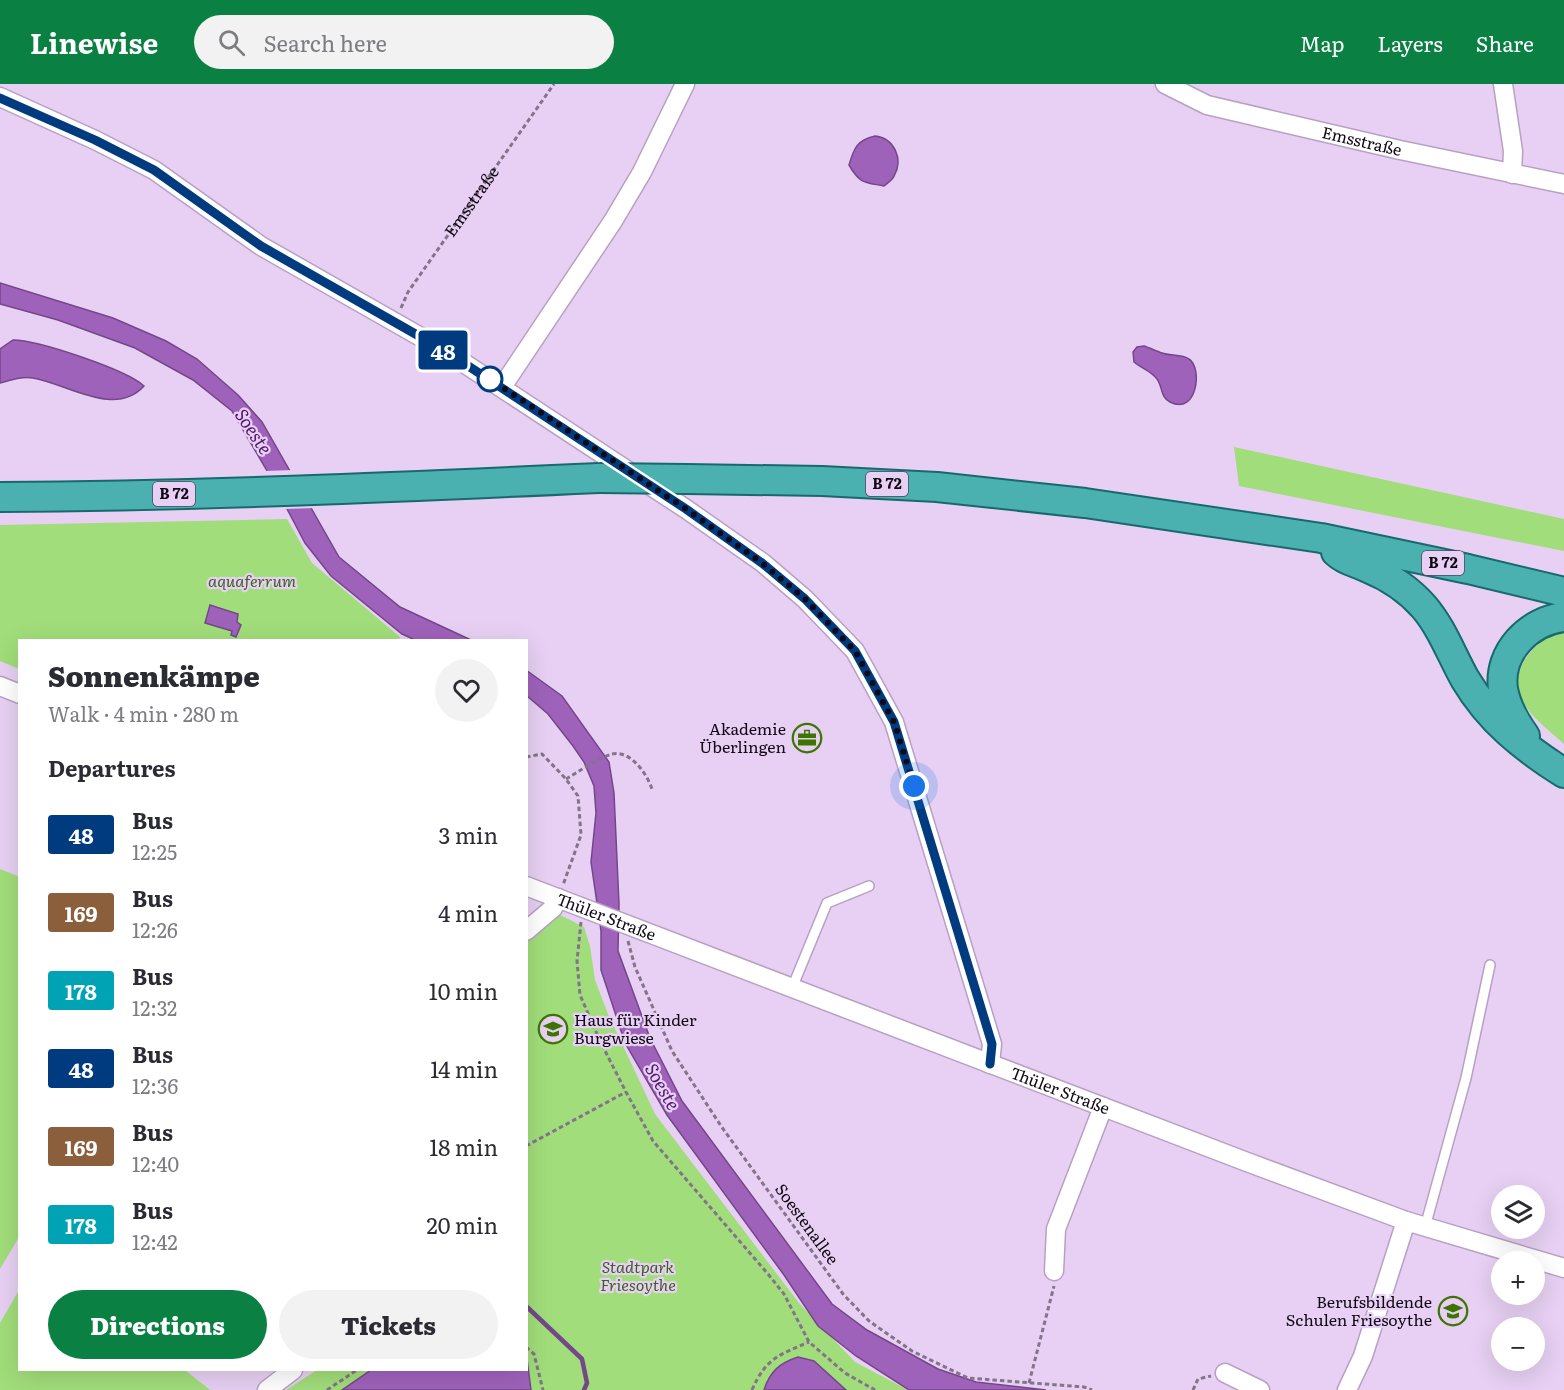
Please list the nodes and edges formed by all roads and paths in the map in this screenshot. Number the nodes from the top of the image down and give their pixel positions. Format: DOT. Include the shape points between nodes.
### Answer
graph roads {
  1 [pos="554,84"];
  2 [pos="685,84"];
  3 [pos="1165,84"];
  4 [pos="1503,84"];
  5 [pos="0,98"];
  6 [pos="1512,174"];
  7 [pos="1564,184"];
  8 [pos="394,322"];
  9 [pos="502,387"];
  10 [pos="0,497"];
  11 [pos="1321,538"];
  12 [pos="1564,592"];
  13 [pos="1564,617"];
  14 [pos="0,686"];
  15 [pos="18,693"];
  16 [pos="1538,755"];
  17 [pos="528,757"];
  18 [pos="1564,773"];
  19 [pos="566,779"];
  20 [pos="652,789"];
  21 [pos="869,886"];
  22 [pos="528,887"];
  23 [pos="558,898"];
  24 [pos="585,914"];
  25 [pos="625,924"];
  26 [pos="528,929"];
  27 [pos="1490,965"];
  28 [pos="792,988"];
  29 [pos="990,1064"];
  30 [pos="626,1092"];
  31 [pos="1103,1107"];
  32 [pos="528,1145"];
  33 [pos="1406,1221"];
  34 [pos="1425,1227"];
  35 [pos="1564,1268"];
  36 [pos="1054,1271"];
  37 [pos="809,1342"];
  38 [pos="528,1349"];
  39 [pos="293,1371"];
  40 [pos="356,1371"];
  41 [pos="1225,1373"];
  42 [pos="1029,1383"];
  43 [pos="267,1390"];
  44 [pos="327,1390"];
  45 [pos="543,1390"];
  46 [pos="752,1390"];
  47 [pos="875,1390"];
  48 [pos="1092,1390"];
  49 [pos="1193,1390"];
  50 [pos="1260,1390"];
  51 [pos="1347,1390"];
  1 -- 8 [label="path, Emsstraße" via="408,292"];
  2 -- 9 [label="street" via="613,221"];
  3 -- 6 [label="street, Emsstraße" via="1207,105"];
  4 -- 6 [label="street" via="1513,151"];
  5 -- 8 [label="street" via="154,170 261,246"];
  6 -- 7 [label="street, Emsstraße"];
  8 -- 9 [label="street"];
  9 -- 29 [label="street" via="762,563 805,599 855,651 894,722 992,1044"];
  10 -- 11 [label="highway, B 72, bridge" via="323,490 599,478 822,481 937,487 1085,503"];
  11 -- 12 [label="highway, B 72"];
  11 -- 16 [label="highway, B 72" via="1342,558 1395,581 1414,597 1433,618 1491,717"];
  13 -- 16 [label="highway, B 72" via="1528,631 1509,654 1504,669 1507,705"];
  14 -- 15 [label="street"];
  16 -- 18 [label="highway, B 72"];
  17 -- 19 [label="path" via="543,754"];
  19 -- 20 [label="path" via="613,754 625,755 647,774"];
  19 -- 23 [label="path" via="578,796 580,835"];
  21 -- 28 [label="lane" via="827,903"];
  22 -- 23 [label="street, Thüler Straße"];
  23 -- 24 [label="street, Thüler Straße"];
  23 -- 26 [label="street" via="553,908"];
  24 -- 25 [label="street, Thüler Straße"];
  24 -- 30 [label="path" via="577,961 580,994"];
  25 -- 28 [label="street, Thüler Straße"];
  25 -- 42 [label="path, Soestenallee" via="635,967 672,1051 843,1294 870,1321 912,1351 968,1378"];
  27 -- 34 [label="lane" via="1466,1078"];
  28 -- 29 [label="street, Thüler Straße"];
  29 -- 31 [label="street, Thüler Straße"];
  30 -- 32 [label="path"];
  30 -- 37 [label="path" via="653,1141 784,1294"];
  31 -- 33 [label="street, Thüler Straße"];
  31 -- 36 [label="street" via="1056,1229"];
  33 -- 34 [label="street, Thüler Straße"];
  33 -- 51 [label="street" via="1363,1356"];
  34 -- 35 [label="street, Thüler Straße"];
  36 -- 42 [label="path" via="1053,1292"];
  37 -- 46 [label="path" via="774,1359 760,1372"];
  37 -- 47 [label="path" via="845,1373"];
  38 -- 45 [label="path" via="534,1354"];
  39 -- 43 [label="street"];
  40 -- 44 [label="path"];
  41 -- 49 [label="path" via="1198,1379"];
  41 -- 50 [label="street"];
  42 -- 48 [label="path, Soestenallee"];
}
